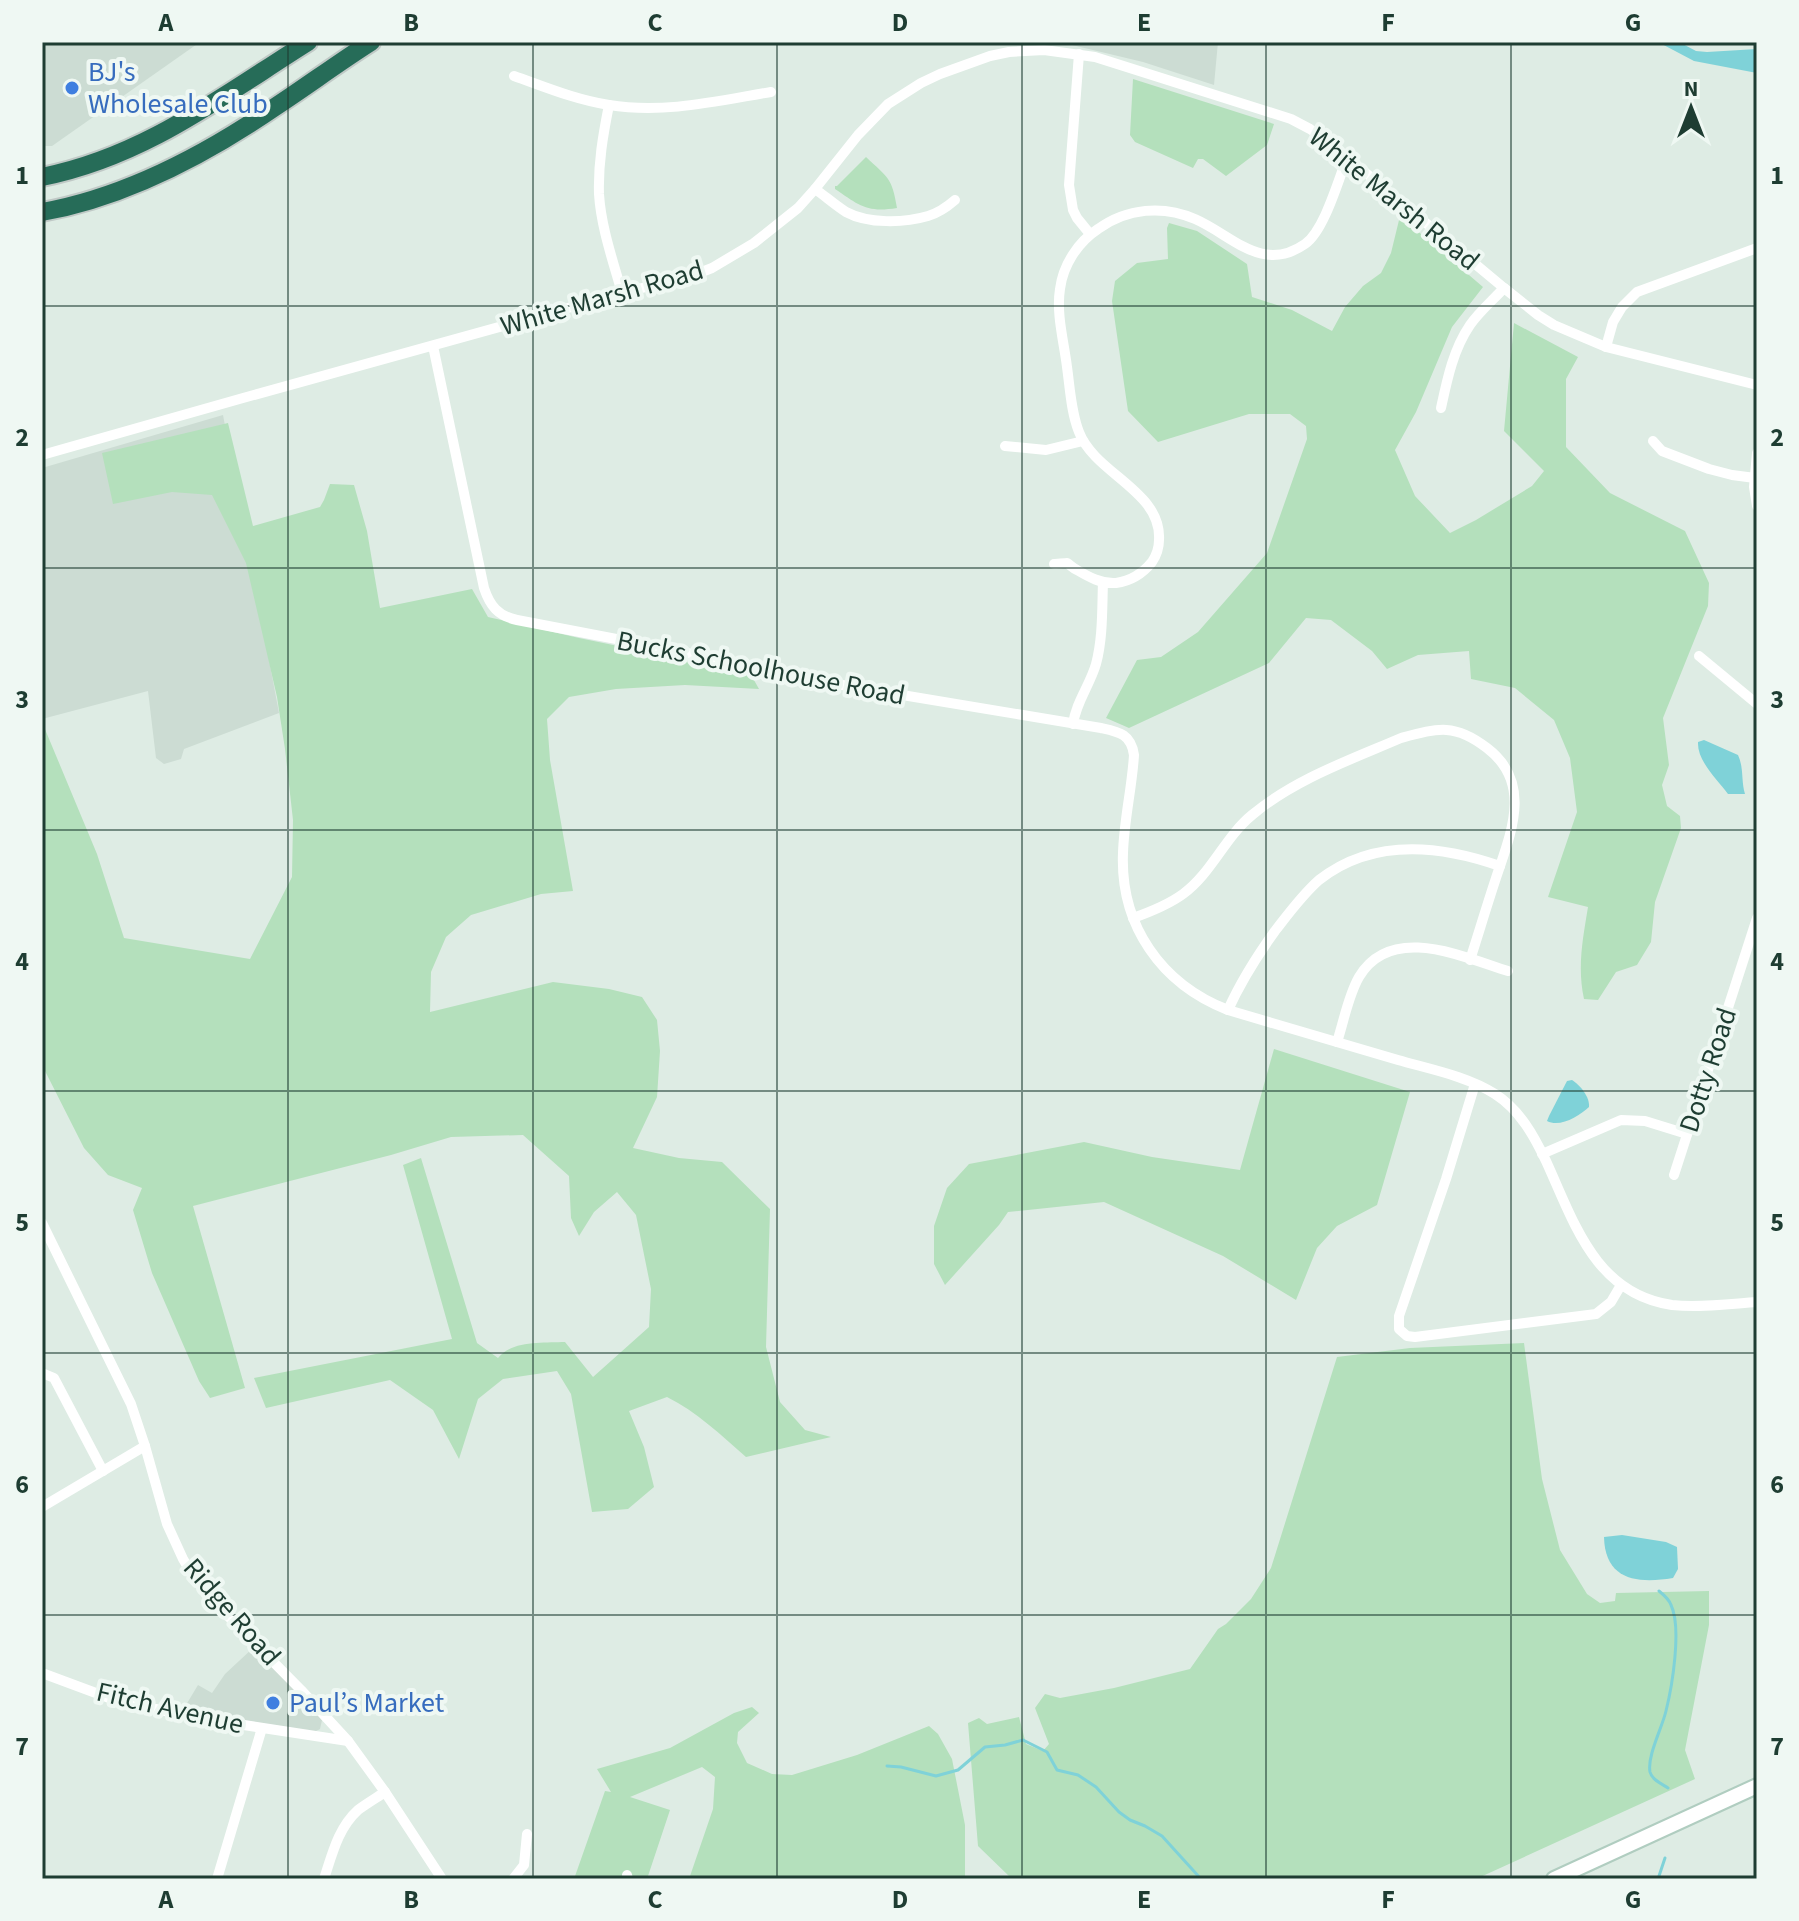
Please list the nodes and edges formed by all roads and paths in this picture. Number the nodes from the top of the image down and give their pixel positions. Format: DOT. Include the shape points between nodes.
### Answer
graph roads {
  1 [pos="308,42"];
  2 [pos="371,42"];
  3 [pos="1079,54"];
  4 [pos="514,76"];
  5 [pos="771,92"];
  6 [pos="609,105"];
  7 [pos="1347,158"];
  8 [pos="42,177"];
  9 [pos="815,189"];
  10 [pos="955,200"];
  11 [pos="42,212"];
  12 [pos="1090,234"];
  13 [pos="1757,248"];
  14 [pos="1504,288"];
  15 [pos="622,293"];
  16 [pos="433,346"];
  17 [pos="1606,347"];
  18 [pos="1757,385"];
  19 [pos="1441,408"];
  20 [pos="1083,441"];
  21 [pos="1653,441"];
  22 [pos="1005,446"];
  23 [pos="1757,453"];
  24 [pos="42,455"];
  25 [pos="1755,478"];
  26 [pos="1757,506"];
  27 [pos="1054,564"];
  28 [pos="1103,582"];
  29 [pos="1699,656"];
  30 [pos="1757,704"];
  31 [pos="1073,724"];
  32 [pos="1500,866"];
  33 [pos="1133,918"];
  34 [pos="1757,918"];
  35 [pos="1470,960"];
  36 [pos="1508,971"];
  37 [pos="1228,1010"];
  38 [pos="1337,1042"];
  39 [pos="1475,1084"];
  40 [pos="1687,1134"];
  41 [pos="1542,1154"];
  42 [pos="1674,1175"];
  43 [pos="42,1223"];
  44 [pos="1621,1285"];
  45 [pos="1757,1302"];
  46 [pos="42,1373"];
  47 [pos="145,1446"];
  48 [pos="103,1471"];
  49 [pos="42,1507"];
  50 [pos="42,1673"];
  51 [pos="262,1728"];
  52 [pos="348,1741"];
  53 [pos="1757,1786"];
  54 [pos="385,1792"];
  55 [pos="527,1834"];
  56 [pos="217,1879"];
  57 [pos="324,1879"];
  58 [pos="442,1879"];
  59 [pos="513,1879"];
  60 [pos="1554,1879"];
  1 -- 8 [label="highway" via="135,148"];
  2 -- 11 [label="highway" via="187,160 118,191"];
  3 -- 7 [label="street, White Marsh Road" via="1291,119"];
  3 -- 9 [label="street, White Marsh Road" via="1009,52 921,83 874,117"];
  3 -- 12 [label="street" via="1069,185 1073,210"];
  4 -- 6 [label="street"];
  5 -- 6 [label="street" via="662,108"];
  6 -- 15 [label="street" via="599,195"];
  7 -- 12 [label="street" via="1318,230 1282,254 1254,252 1197,220 1169,211 1132,213"];
  7 -- 14 [label="street, White Marsh Road"];
  9 -- 10 [label="street" via="846,212 875,220 928,216"];
  9 -- 15 [label="street, White Marsh Road" via="778,226 712,268"];
  12 -- 20 [label="street" via="1069,262 1060,290 1074,417"];
  13 -- 17 [label="street" via="1637,292 1613,322"];
  14 -- 17 [label="street, White Marsh Road" via="1554,325"];
  14 -- 19 [label="street" via="1458,347"];
  15 -- 16 [label="street, White Marsh Road"];
  16 -- 24 [label="street"];
  16 -- 31 [label="street, Bucks Schoolhouse Road" via="484,588 502,615 836,684"];
  17 -- 18 [label="street, White Marsh Road"];
  20 -- 22 [label="street" via="1046,450"];
  20 -- 28 [label="street" via="1146,501 1159,528 1155,557 1141,573 1129,580"];
  21 -- 25 [label="street" via="1662,451 1709,469"];
  23 -- 25 [label="street"];
  25 -- 26 [label="street"];
  27 -- 28 [label="street" via="1066,563"];
  28 -- 31 [label="street" via="1097,662"];
  29 -- 30 [label="street"];
  31 -- 33 [label="street, Bucks Schoolhouse Road" via="1123,735 1134,751 1123,862"];
  32 -- 33 [label="street" via="1514,816 1509,775 1474,738 1435,730 1401,738 1272,798 1235,830 1185,893"];
  32 -- 35 [label="street"];
  32 -- 37 [label="street" via="1410,848 1348,862 1293,907 1239,985"];
  33 -- 37 [label="street, Bucks Schoolhouse Road" via="1165,969 1200,997"];
  34 -- 40 [label="street, Dotty Road"];
  35 -- 36 [label="street"];
  35 -- 38 [label="street" via="1419,947 1377,958 1356,983"];
  37 -- 38 [label="street, Bucks Schoolhouse Road"];
  38 -- 39 [label="street, Bucks Schoolhouse Road"];
  39 -- 41 [label="street, Bucks Schoolhouse Road" via="1511,1107"];
  39 -- 44 [label="street" via="1399,1329 1415,1337 1596,1314"];
  40 -- 41 [label="street" via="1645,1121 1621,1120"];
  40 -- 42 [label="street, Dotty Road"];
  41 -- 44 [label="street, Bucks Schoolhouse Road" via="1588,1251"];
  43 -- 47 [label="street, Ridge Road" via="120,1380"];
  44 -- 45 [label="street, Bucks Schoolhouse Road" via="1672,1305"];
  46 -- 48 [label="street" via="54,1378"];
  47 -- 48 [label="street"];
  47 -- 52 [label="street, Ridge Road" via="172,1538 192,1574"];
  48 -- 49 [label="street"];
  50 -- 51 [label="street, Fitch Avenue" via="120,1702"];
  51 -- 52 [label="street, Fitch Avenue"];
  51 -- 56 [label="street"];
  52 -- 54 [label="street, Ridge Road"];
  53 -- 60 [label="main road"];
  54 -- 57 [label="street" via="346,1823"];
  54 -- 58 [label="street, Ridge Road"];
  55 -- 59 [label="street" via="524,1865"];
}
